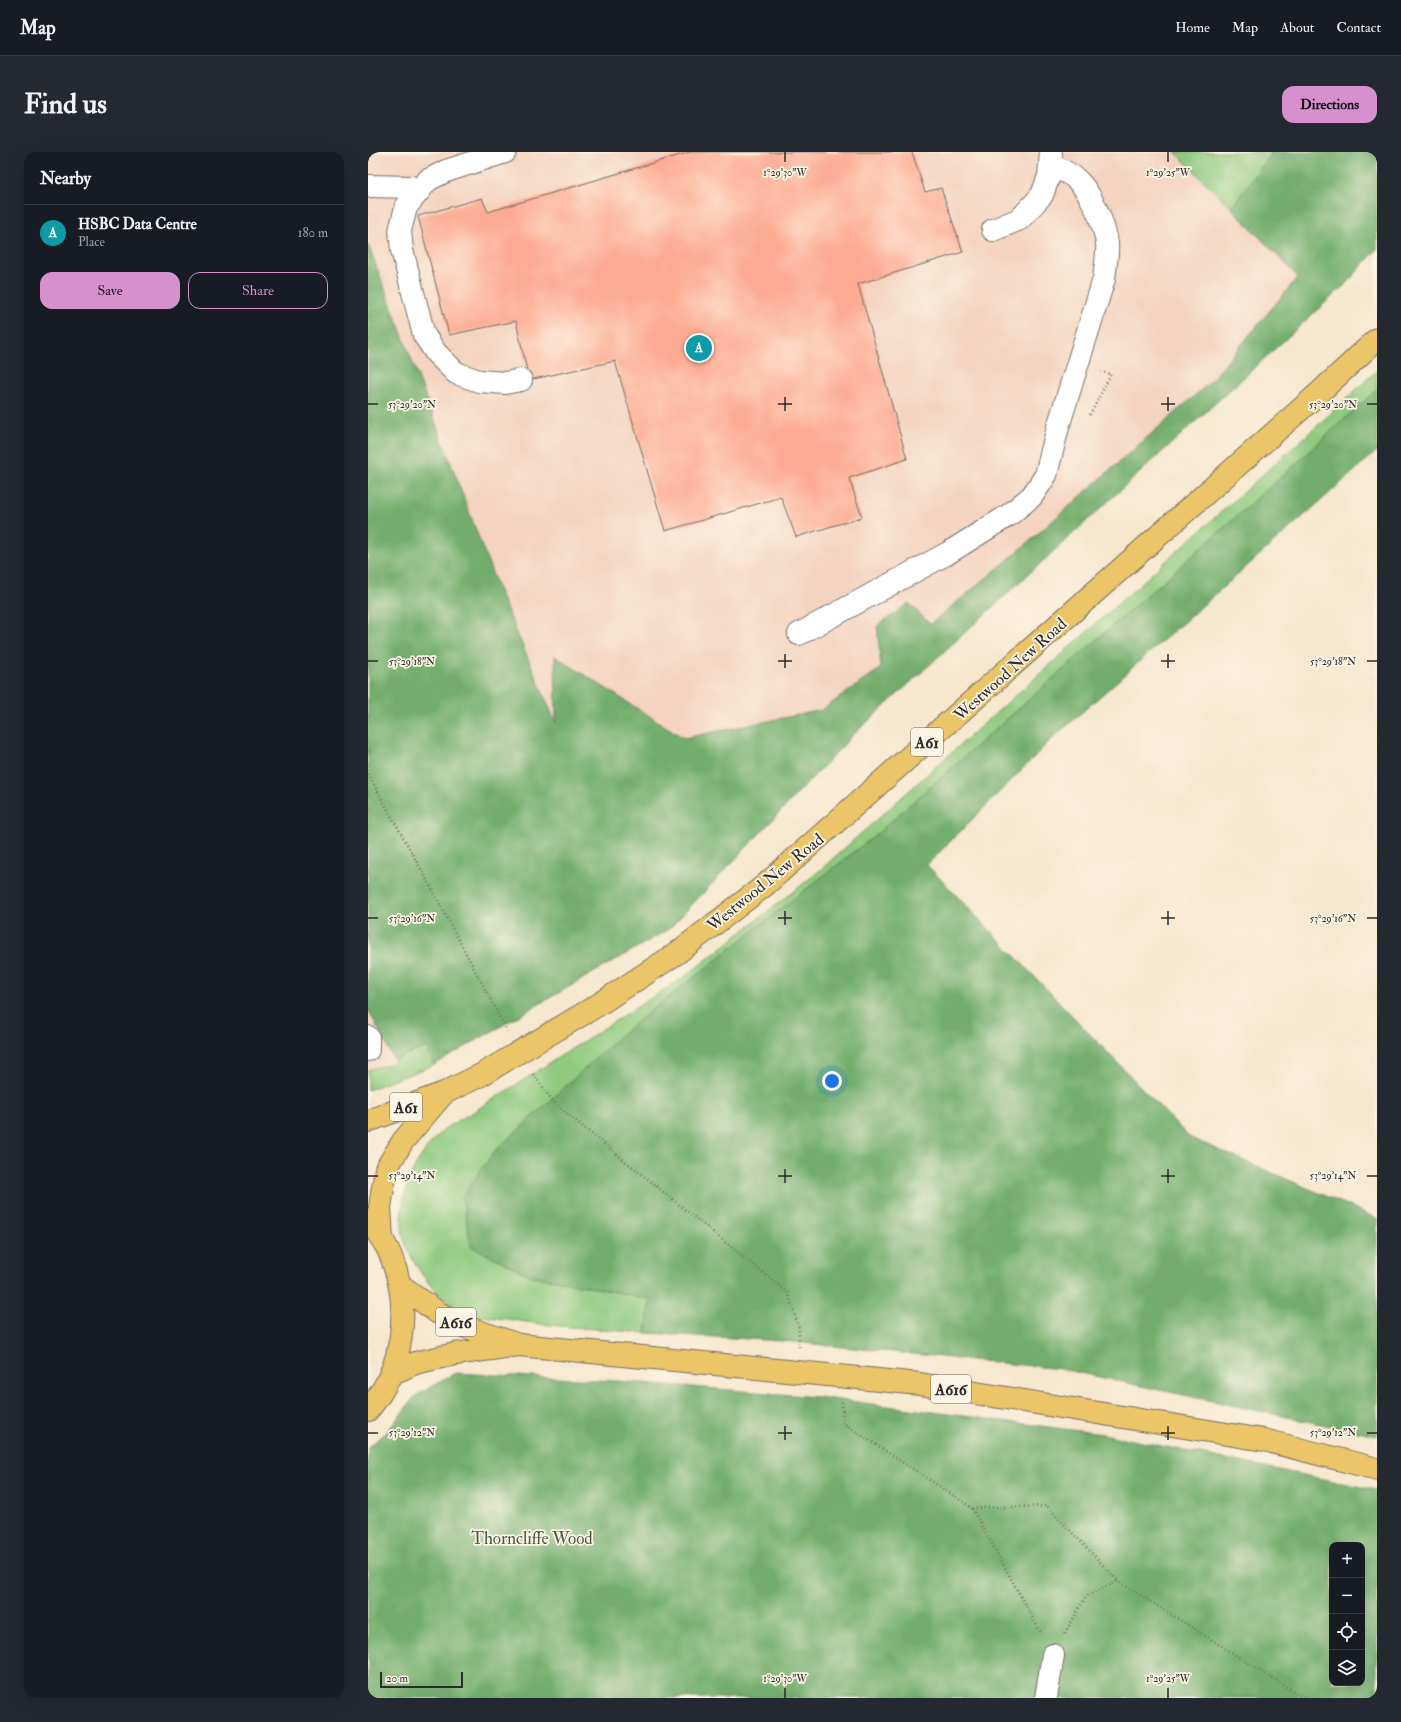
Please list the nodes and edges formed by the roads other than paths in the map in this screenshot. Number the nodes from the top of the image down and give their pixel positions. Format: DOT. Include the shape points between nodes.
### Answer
graph roads {
  1 [pos="505,152"];
  2 [pos="1051,158"];
  3 [pos="368,186"];
  4 [pos="419,191"];
  5 [pos="993,230"];
  6 [pos="1377,339"];
  7 [pos="520,380"];
  8 [pos="799,634"];
  9 [pos="368,1037"];
  10 [pos="368,1050"];
  11 [pos="444,1093"];
  12 [pos="368,1121"];
  13 [pos="368,1220"];
  14 [pos="382,1239"];
  15 [pos="400,1285"];
  16 [pos="519,1345"];
  17 [pos="391,1374"];
  18 [pos="368,1410"];
  19 [pos="1377,1470"];
  20 [pos="1053,1655"];
  21 [pos="1046,1698"];
  1 -- 4 [label="lane" via="446,171 428,180"];
  2 -- 5 [label="lane" via="1049,176 1042,195 1020,219"];
  2 -- 8 [label="lane" via="1084,186 1092,199 1107,242 1104,279 1058,427 1046,475 1032,496 1009,515 948,553"];
  3 -- 4 [label="lane" via="411,187"];
  4 -- 7 [label="lane" via="406,207 400,231 402,250 424,334 436,353 456,373 479,381 505,383"];
  6 -- 11 [label="highway, Westwood New Road / A61" via="1313,399 764,886 676,952 598,1005 480,1075"];
  9 -- 10 [label="lane"];
  11 -- 12 [label="highway, Westwood New Road / A61"];
  11 -- 14 [label="highway, Westwood New Road / A61" via="403,1141 386,1169 380,1207"];
  13 -- 14 [label="highway"];
  14 -- 15 [label="highway" via="393,1261"];
  15 -- 16 [label="highway, A616" via="437,1312 466,1327"];
  15 -- 17 [label="highway" via="403,1315 400,1345"];
  16 -- 17 [label="highway, A616" via="455,1354 415,1363"];
  16 -- 19 [label="highway, A616" via="920,1384 1264,1440"];
  17 -- 18 [label="highway"];
  20 -- 21 [label="lane"];
}
